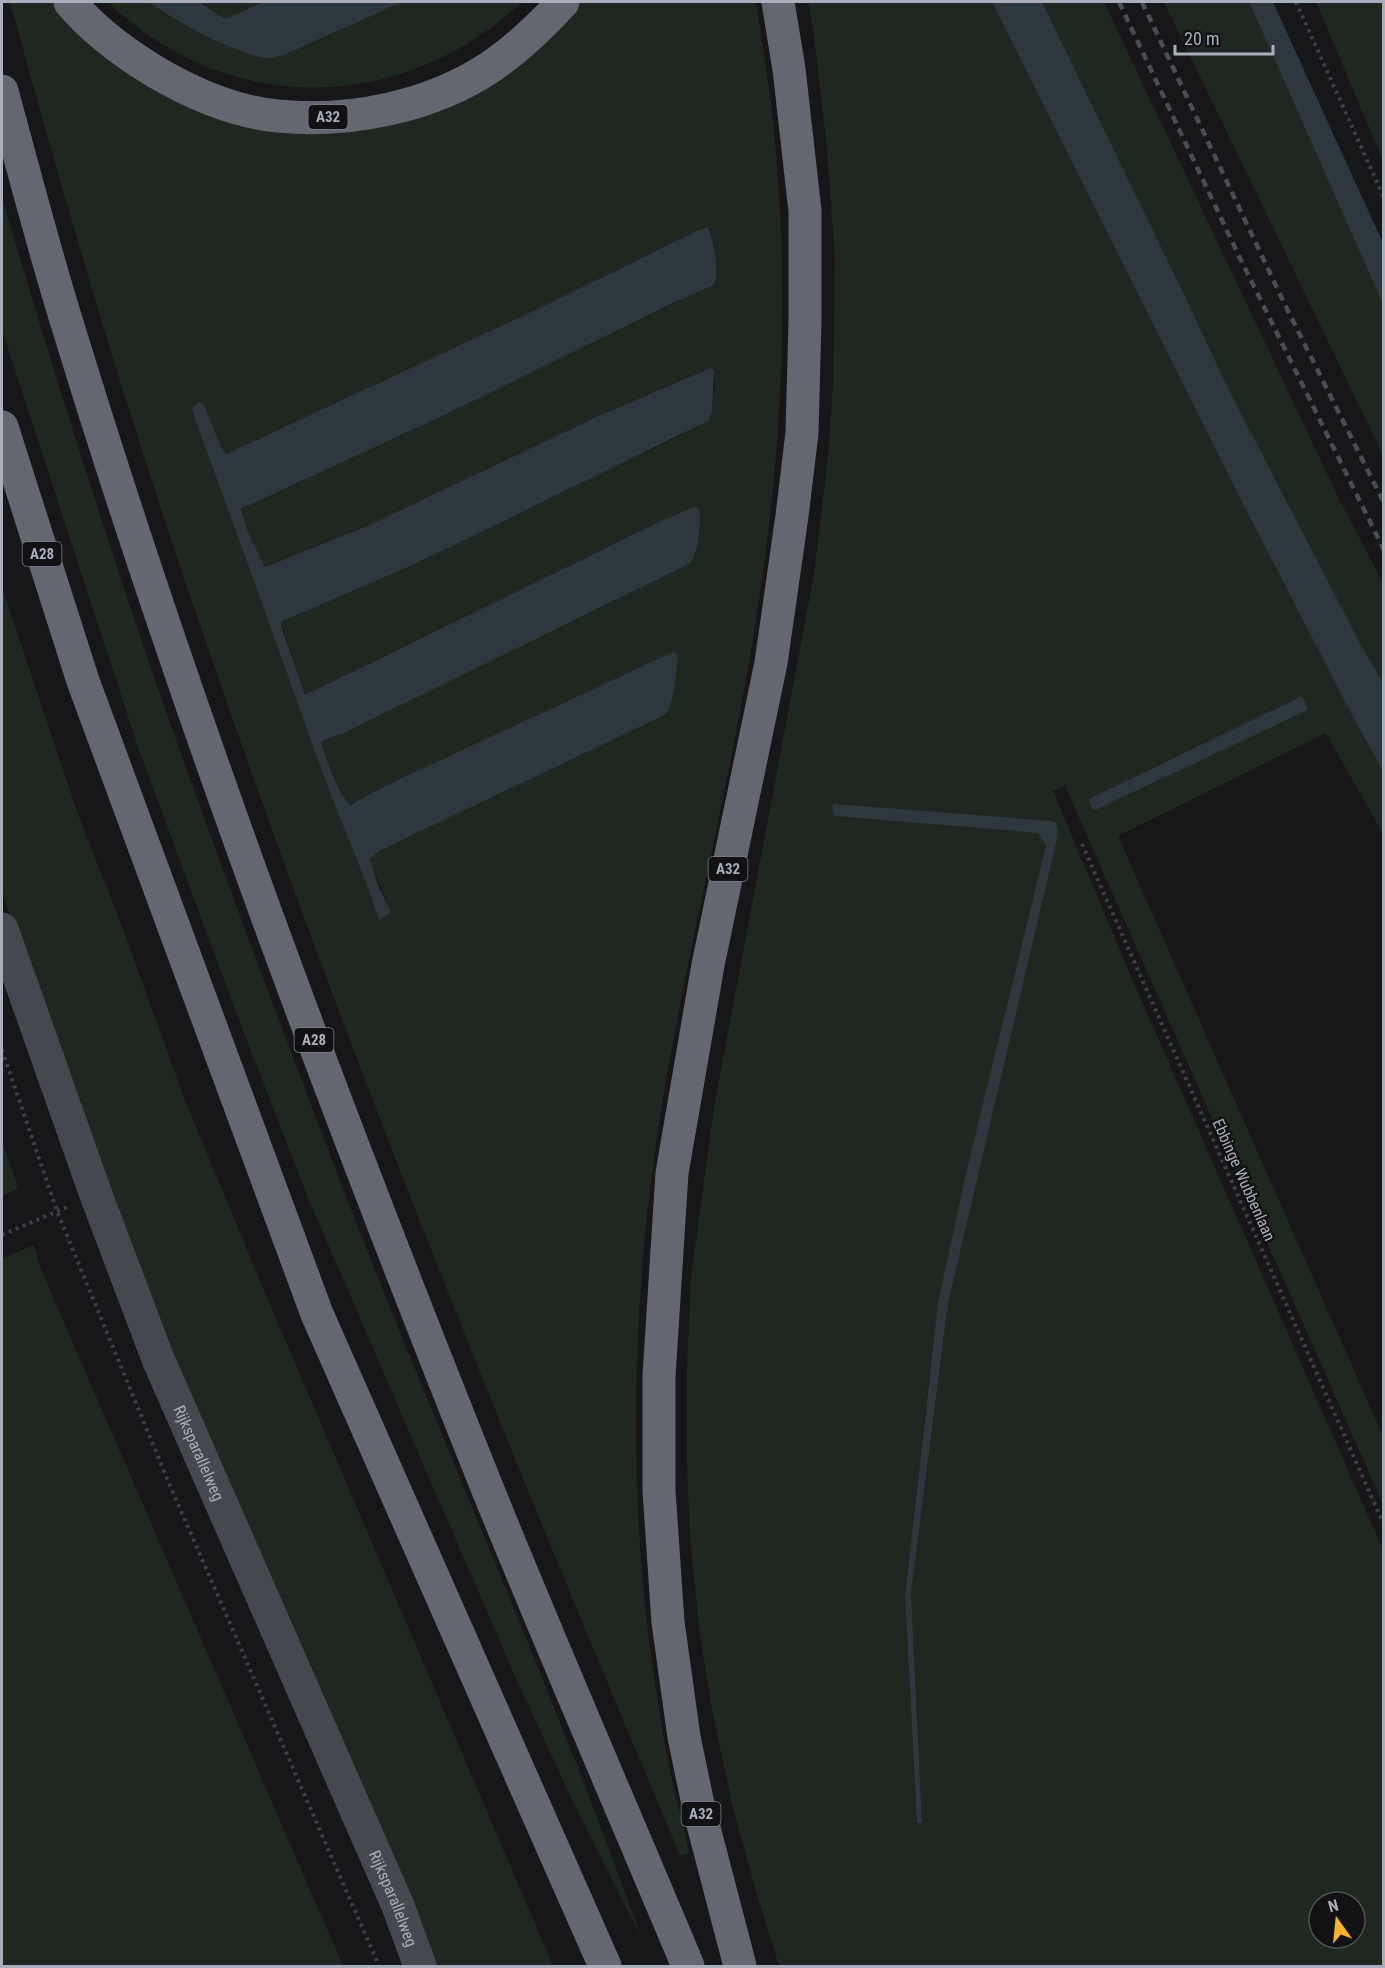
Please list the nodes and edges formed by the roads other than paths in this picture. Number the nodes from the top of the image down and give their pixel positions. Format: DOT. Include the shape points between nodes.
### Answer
graph roads {
  1 [pos="70,2"];
  2 [pos="563,2"];
  3 [pos="778,2"];
  4 [pos="2,91"];
  5 [pos="2,427"];
  6 [pos="2,929"];
  7 [pos="420,1966"];
  8 [pos="605,1966"];
  9 [pos="688,1966"];
  10 [pos="740,1966"];
  1 -- 2 [label="highway, A32" via="84,19 126,53 177,84 229,105 277,116 323,117 382,111 434,96 490,67 539,28"];
  3 -- 10 [label="highway, A32" via="805,211 801,433 771,663 708,965 672,1173 659,1376 659,1491 670,1634 684,1737"];
  4 -- 9 [label="highway, A28" via="66,320 132,527 278,943 488,1489"];
  5 -- 8 [label="highway, A28" via="83,681 317,1314"];
  6 -- 7 [label="street, Rijksparallelweg" via="158,1359 393,1895"];
}
